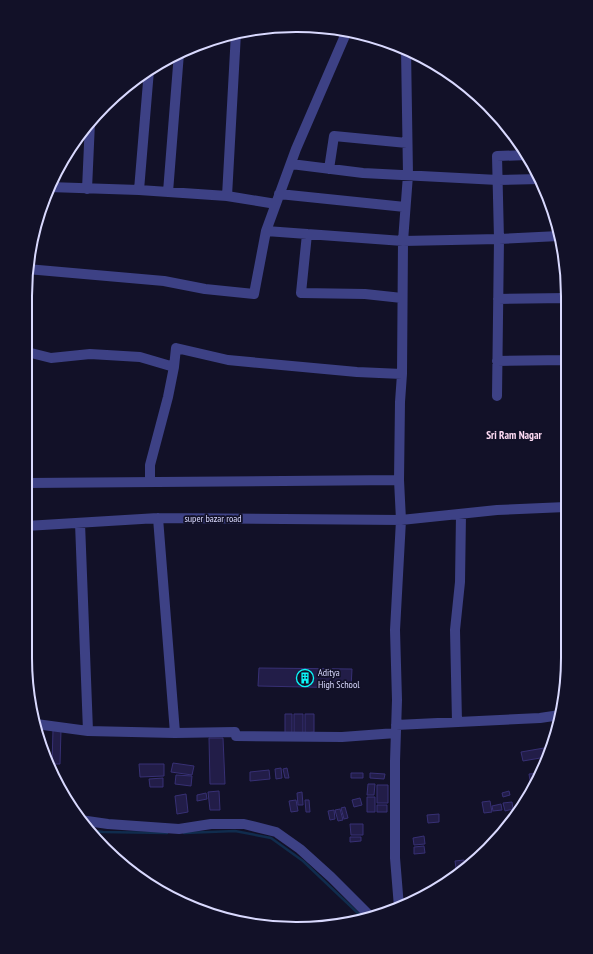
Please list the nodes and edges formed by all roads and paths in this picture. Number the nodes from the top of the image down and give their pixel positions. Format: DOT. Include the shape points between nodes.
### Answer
graph roads {
  1 [pos="345,36"];
  2 [pos="236,39"];
  3 [pos="406,56"];
  4 [pos="178,60"];
  5 [pos="148,78"];
  6 [pos="90,132"];
  7 [pos="407,143"];
  8 [pos="520,155"];
  9 [pos="291,164"];
  10 [pos="329,169"];
  11 [pos="408,175"];
  12 [pos="534,179"];
  13 [pos="498,180"];
  14 [pos="56,187"];
  15 [pos="87,189"];
  16 [pos="139,190"];
  17 [pos="168,192"];
  18 [pos="227,196"];
  19 [pos="277,199"];
  20 [pos="405,207"];
  21 [pos="266,230"];
  22 [pos="307,234"];
  23 [pos="554,236"];
  24 [pos="499,239"];
  25 [pos="403,241"];
  26 [pos="33,271"];
  27 [pos="402,298"];
  28 [pos="561,298"];
  29 [pos="498,299"];
  30 [pos="32,353"];
  31 [pos="561,360"];
  32 [pos="497,361"];
  33 [pos="174,367"];
  34 [pos="402,374"];
  35 [pos="497,396"];
  36 [pos="399,480"];
  37 [pos="150,482"];
  38 [pos="32,483"];
  39 [pos="561,508"];
  40 [pos="461,514"];
  41 [pos="158,518"];
  42 [pos="402,520"];
  43 [pos="80,524"];
  44 [pos="32,526"];
  45 [pos="554,716"];
  46 [pos="457,722"];
  47 [pos="41,725"];
  48 [pos="396,729"];
  49 [pos="88,731"];
  50 [pos="175,733"];
  51 [pos="89,821"];
  52 [pos="399,901"];
  53 [pos="367,913"];
  1 -- 9 [label="street"];
  2 -- 18 [label="street"];
  3 -- 7 [label="street"];
  4 -- 17 [label="street"];
  5 -- 16 [label="street"];
  6 -- 15 [label="street"];
  7 -- 10 [label="street" via="334,136"];
  7 -- 11 [label="street"];
  8 -- 13 [label="street" via="497,156"];
  9 -- 10 [label="street"];
  9 -- 19 [label="street"];
  10 -- 11 [label="street" via="363,174"];
  11 -- 13 [label="street"];
  11 -- 20 [label="street"];
  12 -- 13 [label="street"];
  13 -- 24 [label="street"];
  14 -- 15 [label="street"];
  15 -- 16 [label="street"];
  16 -- 17 [label="street"];
  17 -- 18 [label="street"];
  18 -- 19 [label="street"];
  19 -- 20 [label="street"];
  19 -- 21 [label="street"];
  20 -- 25 [label="street"];
  21 -- 22 [label="street"];
  21 -- 26 [label="street" via="254,294 205,289 164,281"];
  22 -- 25 [label="street"];
  22 -- 27 [label="street" via="301,293 365,294"];
  23 -- 24 [label="street"];
  24 -- 25 [label="street"];
  24 -- 29 [label="street"];
  25 -- 27 [label="street"];
  27 -- 34 [label="street"];
  28 -- 29 [label="street"];
  29 -- 32 [label="street"];
  30 -- 33 [label="street" via="51,358 90,354 140,357"];
  31 -- 32 [label="street"];
  32 -- 35 [label="street"];
  33 -- 34 [label="street" via="176,348 228,360"];
  33 -- 37 [label="street" via="150,465"];
  34 -- 36 [label="street"];
  36 -- 37 [label="street"];
  36 -- 42 [label="street"];
  37 -- 38 [label="street"];
  39 -- 40 [label="street, super bazar road"];
  40 -- 42 [label="street, super bazar road"];
  40 -- 46 [label="street" via="460,582 455,630"];
  41 -- 42 [label="street, super bazar road"];
  41 -- 43 [label="street, super bazar road"];
  41 -- 50 [label="street"];
  42 -- 48 [label="street" via="396,630"];
  43 -- 44 [label="street, super bazar road"];
  43 -- 49 [label="street"];
  45 -- 46 [label="street"];
  46 -- 48 [label="street"];
  47 -- 49 [label="street"];
  48 -- 50 [label="street" via="342,737 236,736 235,732"];
  48 -- 52 [label="street" via="395,858"];
  49 -- 50 [label="street"];
  51 -- 53 [label="street" via="179,829 211,824 244,824 276,832 300,849"];
}
